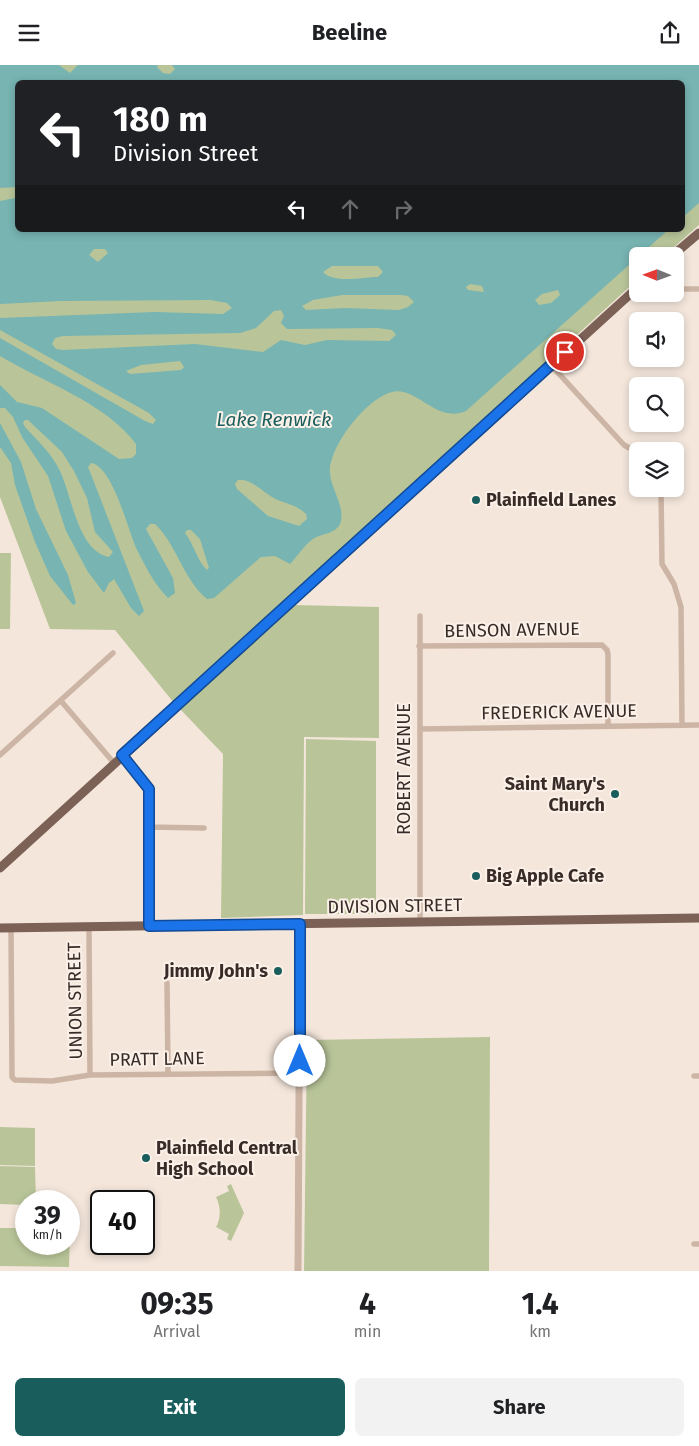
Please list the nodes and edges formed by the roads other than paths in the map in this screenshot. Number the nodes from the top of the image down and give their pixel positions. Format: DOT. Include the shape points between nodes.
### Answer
graph roads {
  1 [pos="699,233"];
  2 [pos="683,247"];
  3 [pos="684,289"];
  4 [pos="699,289"];
  5 [pos="629,295"];
  6 [pos="551,365"];
  7 [pos="629,448"];
  8 [pos="661,497"];
  9 [pos="420,616"];
  10 [pos="419,647"];
  11 [pos="113,653"];
  12 [pos="61,701"];
  13 [pos="682,725"];
  14 [pos="699,725"];
  15 [pos="608,726"];
  16 [pos="420,729"];
  17 [pos="0,755"];
  18 [pos="122,755"];
  19 [pos="114,763"];
  20 [pos="149,827"];
  21 [pos="204,828"];
  22 [pos="1,867"];
  23 [pos="699,918"];
  24 [pos="420,922"];
  25 [pos="300,924"];
  26 [pos="149,926"];
  27 [pos="11,927"];
  28 [pos="89,927"];
  29 [pos="0,928"];
  30 [pos="168,983"];
  31 [pos="299,1073"];
  32 [pos="168,1074"];
  33 [pos="90,1075"];
  34 [pos="298,1271"];
  1 -- 2 [label="main road"];
  3 -- 4 [label="street"];
  5 -- 6 [label="main road"];
  6 -- 7 [label="street"];
  6 -- 18 [label="main road"];
  8 -- 13 [label="street" via="662,564 674,584 681,607"];
  9 -- 10 [label="street, ROBERT AVENUE"];
  10 -- 15 [label="street, BENSON AVENUE" via="598,643 608,654"];
  10 -- 16 [label="street, ROBERT AVENUE"];
  11 -- 12 [label="street"];
  12 -- 17 [label="street"];
  12 -- 19 [label="street"];
  13 -- 14 [label="street, FREDERICK AVENUE"];
  13 -- 15 [label="street, FREDERICK AVENUE"];
  15 -- 16 [label="street, FREDERICK AVENUE"];
  16 -- 24 [label="street, ROBERT AVENUE"];
  18 -- 19 [label="main road"];
  18 -- 20 [label="street" via="149,789"];
  19 -- 22 [label="main road"];
  20 -- 21 [label="street"];
  20 -- 26 [label="street"];
  23 -- 24 [label="main road, DIVISION STREET"];
  24 -- 25 [label="main road, DIVISION STREET"];
  25 -- 26 [label="main road, DIVISION STREET"];
  25 -- 31 [label="street"];
  26 -- 28 [label="main road, DIVISION STREET"];
  27 -- 28 [label="main road, DIVISION STREET"];
  27 -- 29 [label="main road, DIVISION STREET"];
  27 -- 33 [label="street, PRATT LANE" via="12,1077 15,1080 52,1081"];
  28 -- 33 [label="street, UNION STREET"];
  30 -- 32 [label="street"];
  31 -- 32 [label="street, PRATT LANE"];
  31 -- 34 [label="street"];
  32 -- 33 [label="street, PRATT LANE"];
}
